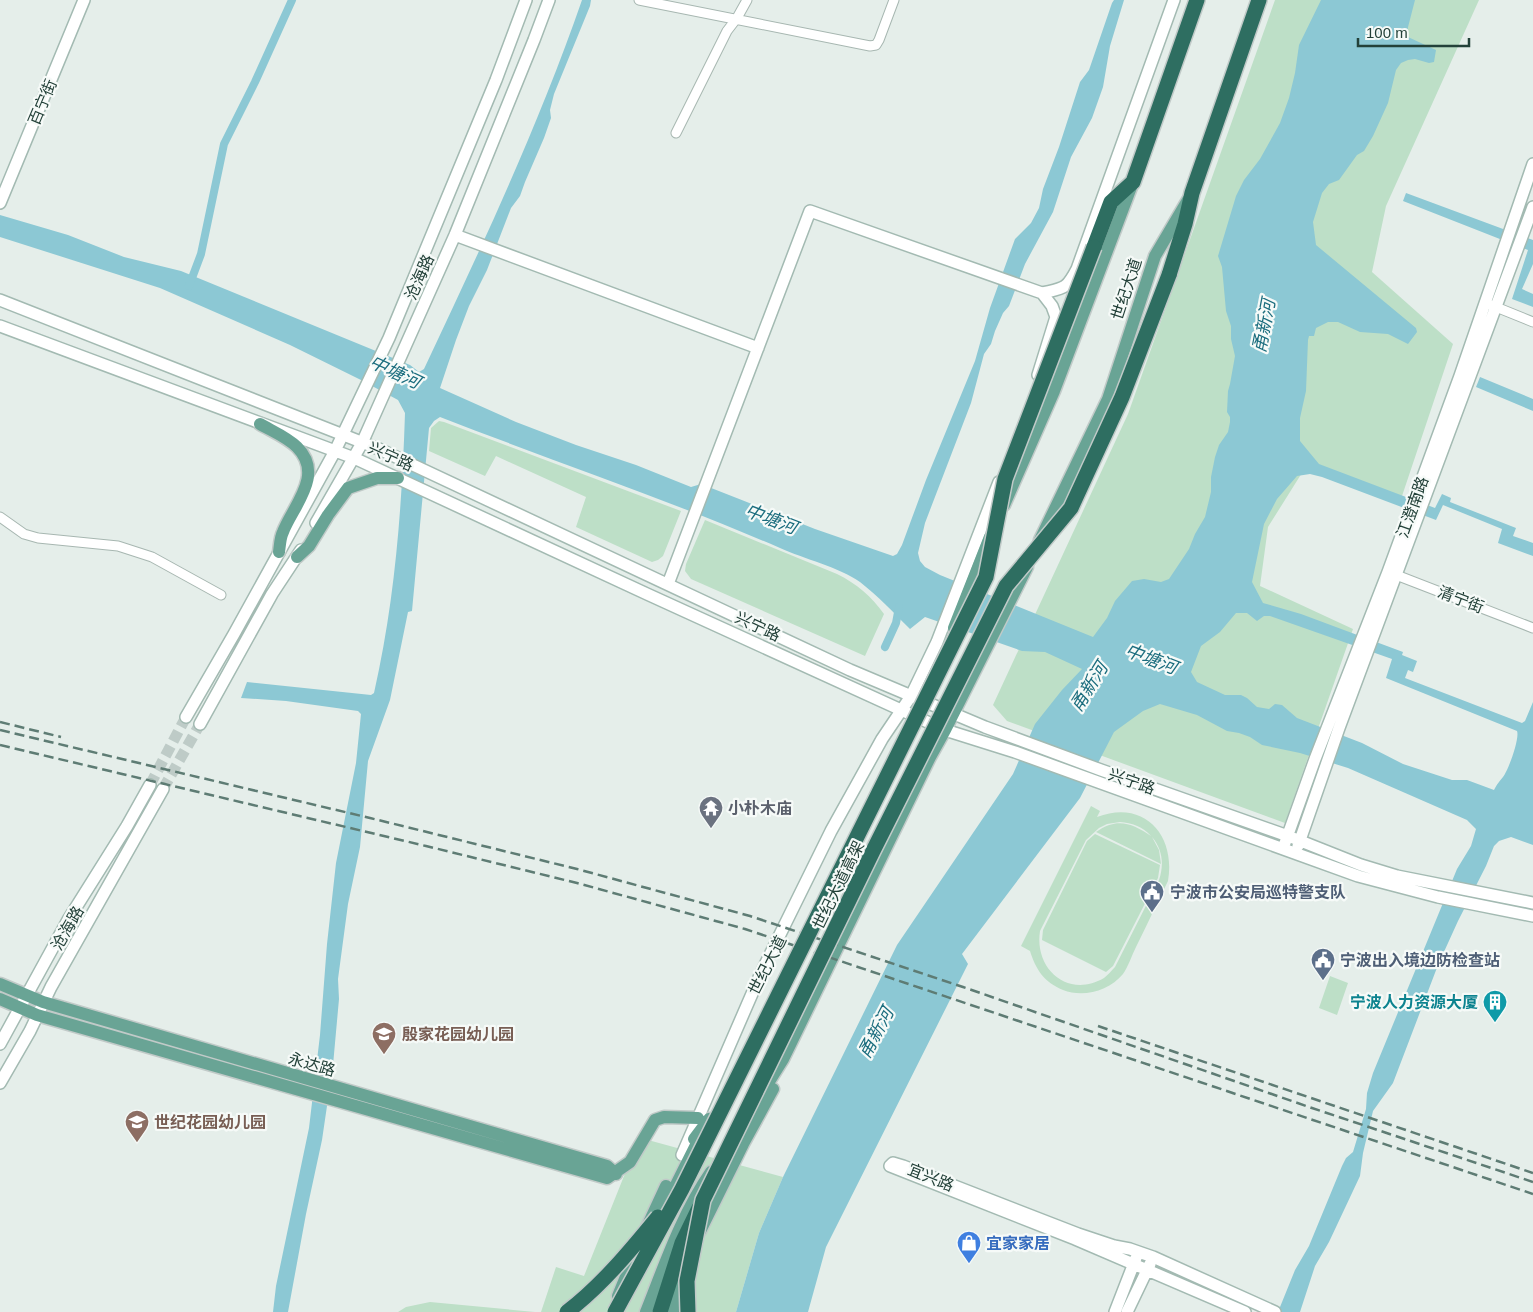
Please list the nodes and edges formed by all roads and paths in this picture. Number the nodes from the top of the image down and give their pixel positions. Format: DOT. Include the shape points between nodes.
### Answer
graph roads {
  1 [pos="84,0"];
  2 [pos="526,0"];
  3 [pos="549,0"];
  4 [pos="639,0"];
  5 [pos="747,0"];
  6 [pos="894,0"];
  7 [pos="1174,0"];
  8 [pos="1197,0"];
  9 [pos="1259,0"];
  10 [pos="737,18"];
  11 [pos="676,133"];
  12 [pos="1532,168"];
  13 [pos="1133,182"];
  14 [pos="1192,193"];
  15 [pos="0,203"];
  16 [pos="1533,207"];
  17 [pos="455,235"];
  18 [pos="1042,294"];
  19 [pos="0,300"];
  20 [pos="1491,305"];
  21 [pos="1533,322"];
  22 [pos="0,326"];
  23 [pos="758,348"];
  24 [pos="260,424"];
  25 [pos="343,435"];
  26 [pos="362,443"];
  27 [pos="335,451"];
  28 [pos="354,458"];
  29 [pos="398,478"];
  30 [pos="0,516"];
  31 [pos="279,552"];
  32 [pos="297,557"];
  33 [pos="982,571"];
  34 [pos="1392,573"];
  35 [pos="668,584"];
  36 [pos="1012,586"];
  37 [pos="221,595"];
  38 [pos="1533,628"];
  39 [pos="915,698"];
  40 [pos="907,713"];
  41 [pos="953,714"];
  42 [pos="186,717"];
  43 [pos="200,724"];
  44 [pos="1334,726"];
  45 [pos="945,730"];
  46 [pos="150,785"];
  47 [pos="163,789"];
  48 [pos="1288,836"];
  49 [pos="1300,841"];
  50 [pos="1284,848"];
  51 [pos="1296,852"];
  52 [pos="1533,903"];
  53 [pos="1533,916"];
  54 [pos="0,984"];
  55 [pos="26,995"];
  56 [pos="0,999"];
  57 [pos="43,1002"];
  58 [pos="20,1008"];
  59 [pos="38,1015"];
  60 [pos="0,1044"];
  61 [pos="783,1059"];
  62 [pos="0,1083"];
  63 [pos="306,1086"];
  64 [pos="703,1118"];
  65 [pos="682,1188"];
  66 [pos="703,1200"];
  67 [pos="1138,1251"];
  68 [pos="1153,1257"];
  69 [pos="1134,1264"];
  70 [pos="1147,1269"];
  71 [pos="677,1283"];
  72 [pos="1271,1310"];
  73 [pos="567,1312"];
  74 [pos="614,1312"];
  75 [pos="624,1312"];
  76 [pos="646,1312"];
  77 [pos="660,1312"];
  78 [pos="667,1312"];
  79 [pos="672,1312"];
  80 [pos="688,1312"];
  81 [pos="1115,1312"];
  82 [pos="1127,1312"];
  83 [pos="1245,1312"];
  1 -- 15 [label="main road, 百宁街"];
  2 -- 25 [label="main road, 沧海路" via="496,80 380,356"];
  3 -- 17 [label="main road, 沧海路"];
  4 -- 10 [label="street"];
  5 -- 10 [label="street"];
  6 -- 10 [label="street" via="879,40 870,46"];
  7 -- 18 [label="main road" via="1077,269 1068,285"];
  8 -- 13 [label="highway, 世纪大道"];
  9 -- 14 [label="highway, 世纪大道"];
  10 -- 11 [label="street" via="727,31"];
  12 -- 20 [label="main road, 江澄南路"];
  13 -- 33 [label="main road, 世纪大道"];
  13 -- 33 [label="highway, 世纪大道高架, bridge" via="1111,202 1005,479"];
  14 -- 36 [label="main road, 世纪大道" via="1156,256 1108,399"];
  14 -- 36 [label="highway, 世纪大道高架, bridge" via="1169,275 1122,397 1071,508"];
  16 -- 20 [label="main road, 江澄南路"];
  17 -- 23 [label="main road"];
  17 -- 26 [label="main road, 沧海路"];
  18 -- 23 [label="main road" via="810,211"];
  18 -- 39 [label="main road" via="1056,317 1053,329 1014,445"];
  19 -- 25 [label="main road, 兴宁路"];
  20 -- 21 [label="street"];
  20 -- 34 [label="main road, 江澄南路"];
  22 -- 24 [label="main road, 兴宁路"];
  23 -- 35 [label="main road"];
  24 -- 27 [label="main road, 兴宁路"];
  24 -- 31 [label="main road, 沧海路" via="297,448 308,466 306,488 282,533"];
  25 -- 26 [label="main road, 兴宁路"];
  25 -- 27 [label="main road, 沧海路"];
  26 -- 28 [label="main road, 沧海路"];
  26 -- 35 [label="main road, 兴宁路"];
  27 -- 28 [label="main road, 兴宁路"];
  27 -- 31 [label="main road, 沧海路"];
  28 -- 29 [label="main road, 兴宁路"];
  28 -- 32 [label="main road, 沧海路"];
  29 -- 32 [label="main road, 沧海路" via="377,478 348,488 309,546"];
  29 -- 40 [label="main road, 兴宁路"];
  30 -- 37 [label="street" via="24,534 38,538 118,546 152,557"];
  31 -- 42 [label="main road, 沧海路"];
  32 -- 43 [label="main road, 沧海路" via="272,594"];
  33 -- 39 [label="main road, 世纪大道" via="951,638"];
  33 -- 65 [label="highway, 世纪大道高架, bridge"];
  34 -- 38 [label="street, 清宁街"];
  34 -- 44 [label="main road, 江澄南路"];
  35 -- 39 [label="main road, 兴宁路"];
  36 -- 41 [label="main road, 世纪大道"];
  36 -- 66 [label="highway, 世纪大道高架, bridge" via="873,851"];
  39 -- 40 [label="main road, 世纪大道"];
  39 -- 41 [label="main road, 兴宁路"];
  40 -- 45 [label="main road, 兴宁路"];
  40 -- 64 [label="main road, 世纪大道"];
  40 -- 64 [label="main road" via="882,738 831,831 761,973"];
  41 -- 45 [label="main road, 世纪大道"];
  41 -- 48 [label="main road, 兴宁路"];
  44 -- 48 [label="main road, 江澄南路" via="1315,759"];
  44 -- 49 [label="main road, 江澄南路" via="1326,768"];
  45 -- 50 [label="main road, 兴宁路"];
  45 -- 61 [label="main road"];
  46 -- 55 [label="main road, 沧海路"];
  47 -- 57 [label="main road, 沧海路"];
  48 -- 49 [label="main road, 兴宁路"];
  48 -- 50 [label="main road, 江澄南路"];
  49 -- 51 [label="main road, 江澄南路"];
  49 -- 52 [label="main road, 兴宁路" via="1361,866 1397,876"];
  50 -- 51 [label="main road, 兴宁路"];
  51 -- 53 [label="main road, 兴宁路" via="1358,876 1438,897"];
  54 -- 55 [label="main road, 永达路"];
  55 -- 57 [label="main road, 永达路"];
  55 -- 58 [label="main road, 沧海路"];
  56 -- 58 [label="main road, 永达路"];
  57 -- 59 [label="main road, 沧海路"];
  57 -- 63 [label="main road, 永达路"];
  58 -- 59 [label="main road, 永达路"];
  58 -- 60 [label="main road, 沧海路"];
  59 -- 62 [label="main road, 沧海路"];
  59 -- 63 [label="main road, 永达路"];
  61 -- 71 [label="main road" via="777,1082 743,1144"];
  61 -- 76 [label="main road" via="697,1192"];
  63 -- 64 [label="main road, 永达路" via="607,1166 616,1174 630,1162 654,1120 664,1117"];
  64 -- 74 [label="main road" via="644,1234 625,1276"];
  64 -- 75 [label="main road, 世纪大道"];
  65 -- 73 [label="highway, bridge" via="624,1258 588,1296"];
  65 -- 74 [label="highway, bridge"];
  66 -- 77 [label="highway, bridge" via="682,1243"];
  66 -- 80 [label="highway, bridge" via="687,1281"];
  67 -- 68 [label="main road, 宜兴路"];
  67 -- 69 [label="main road"];
  67 -- 69 [label="main road, 宜兴路" via="1078,1234 903,1166 893,1163 890,1166"];
  68 -- 70 [label="main road"];
  68 -- 72 [label="main road, 宜兴路"];
  69 -- 70 [label="main road, 宜兴路"];
  69 -- 81 [label="main road"];
  70 -- 82 [label="main road"];
  70 -- 83 [label="main road, 宜兴路"];
  71 -- 78 [label="main road"];
  71 -- 79 [label="main road"];
}
